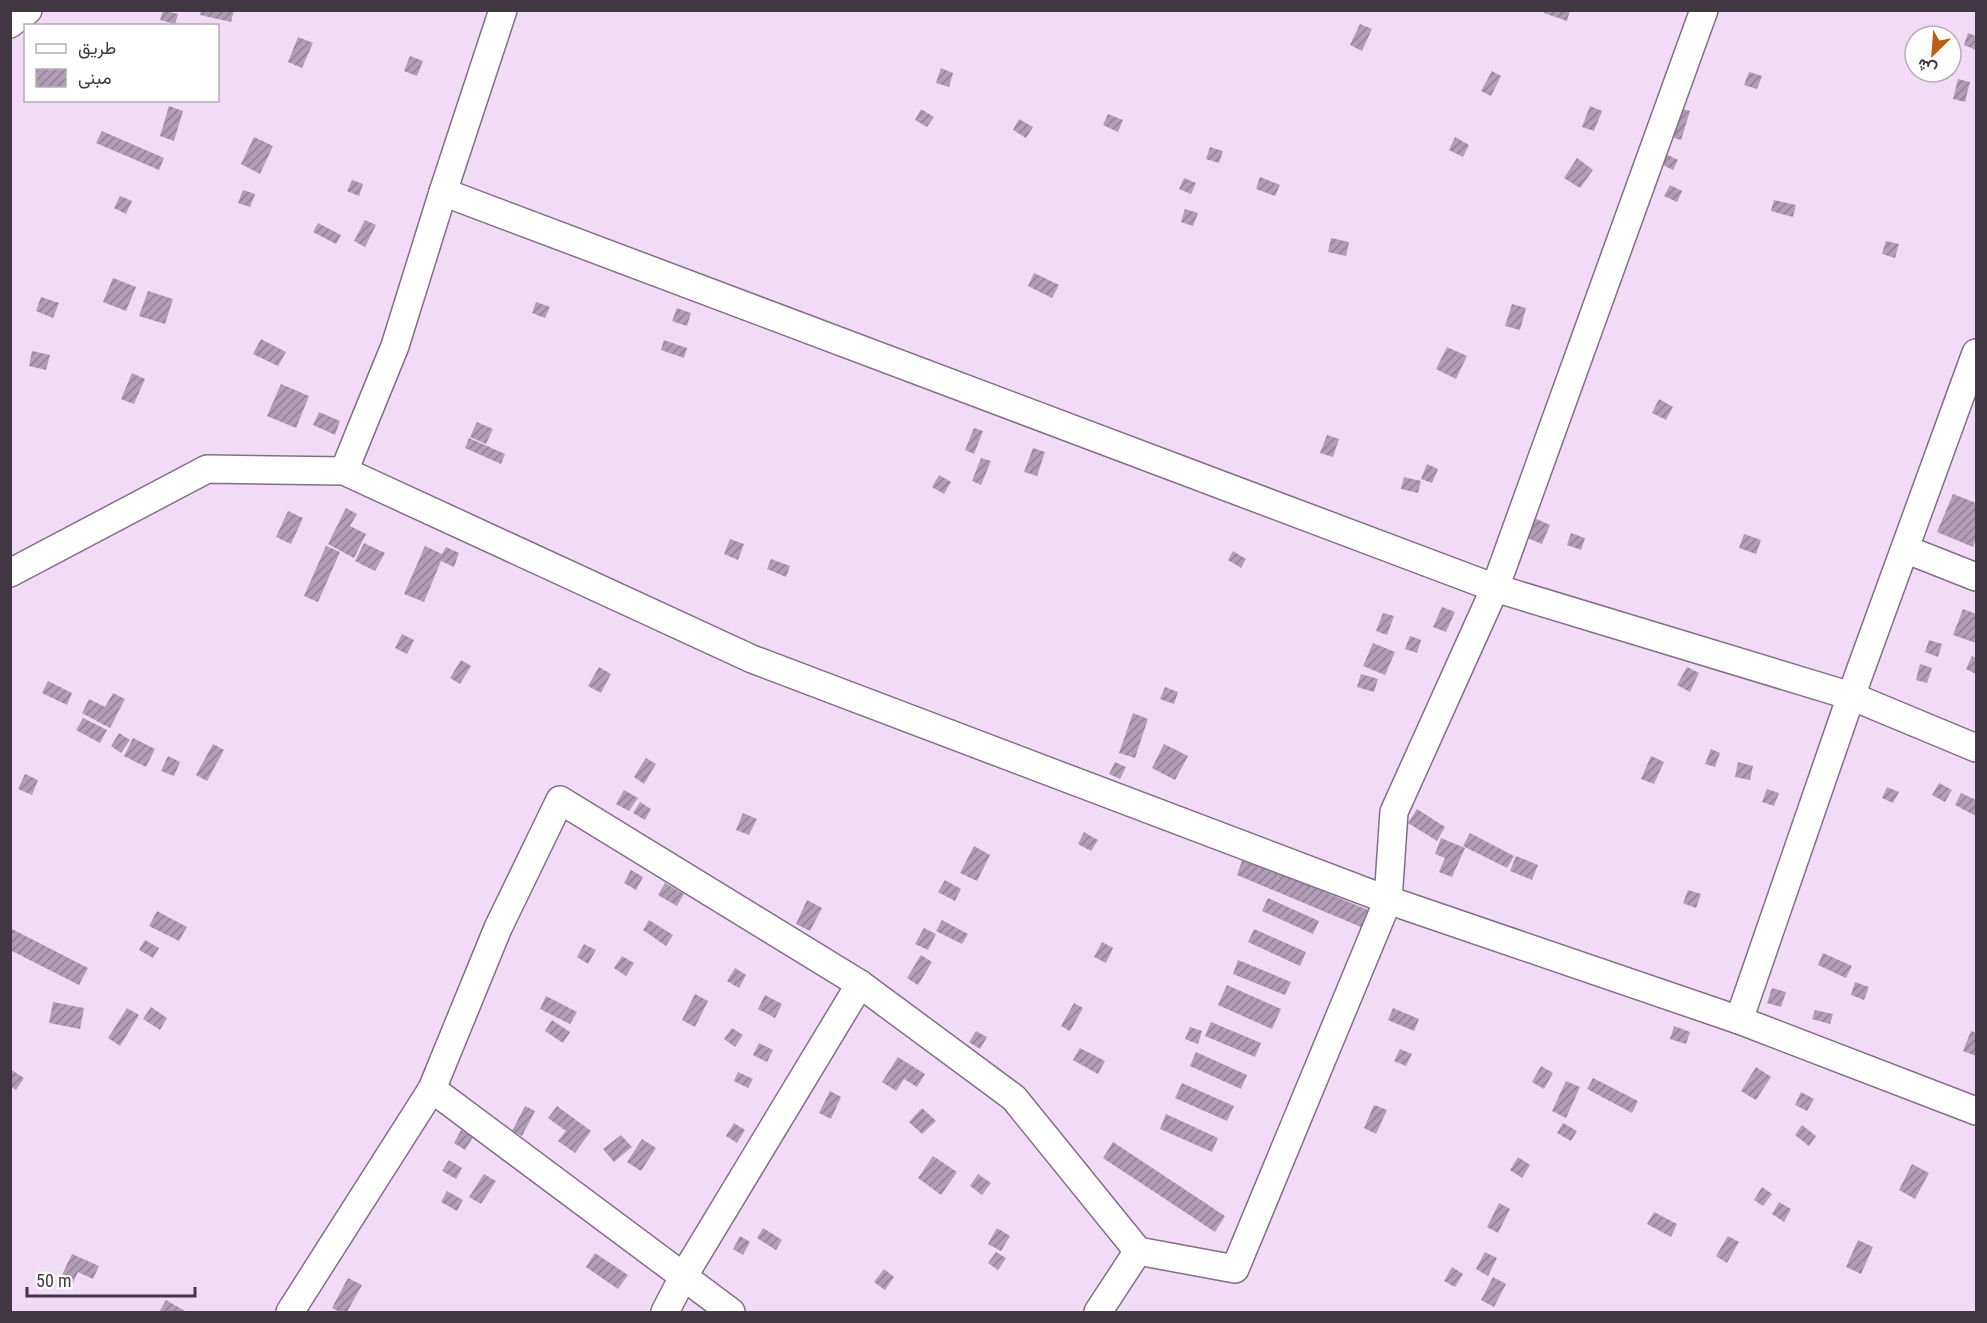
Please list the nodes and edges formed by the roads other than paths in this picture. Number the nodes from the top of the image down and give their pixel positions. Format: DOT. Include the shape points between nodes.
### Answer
graph roads {
  1 [pos="28,10"];
  2 [pos="503,10"];
  3 [pos="1704,10"];
  4 [pos="10,24"];
  5 [pos="443,192"];
  6 [pos="1977,353"];
  7 [pos="344,471"];
  8 [pos="1905,549"];
  9 [pos="10,573"];
  10 [pos="1977,577"];
  11 [pos="1495,588"];
  12 [pos="1851,696"];
  13 [pos="1977,747"];
  14 [pos="1388,900"];
  15 [pos="860,984"];
  16 [pos="1739,1020"];
  17 [pos="432,1089"];
  18 [pos="1977,1111"];
  19 [pos="1138,1251"];
  20 [pos="682,1277"];
  21 [pos="290,1312"];
  22 [pos="665,1312"];
  23 [pos="731,1312"];
  24 [pos="1098,1312"];
  1 -- 4 [label="street"];
  2 -- 5 [label="street"];
  3 -- 11 [label="street"];
  5 -- 7 [label="street" via="395,346"];
  5 -- 11 [label="street"];
  6 -- 8 [label="street"];
  7 -- 9 [label="street" via="207,469"];
  7 -- 14 [label="street" via="752,660"];
  8 -- 10 [label="street"];
  8 -- 12 [label="street"];
  11 -- 12 [label="street"];
  11 -- 14 [label="street" via="1394,812"];
  12 -- 13 [label="street"];
  12 -- 16 [label="street"];
  14 -- 16 [label="street"];
  14 -- 19 [label="street" via="1235,1269"];
  15 -- 17 [label="street" via="560,800 498,927"];
  15 -- 19 [label="street" via="1014,1098"];
  15 -- 20 [label="street"];
  16 -- 18 [label="street"];
  17 -- 20 [label="street"];
  17 -- 21 [label="street"];
  19 -- 24 [label="street"];
  20 -- 22 [label="street"];
  20 -- 23 [label="street"];
}
